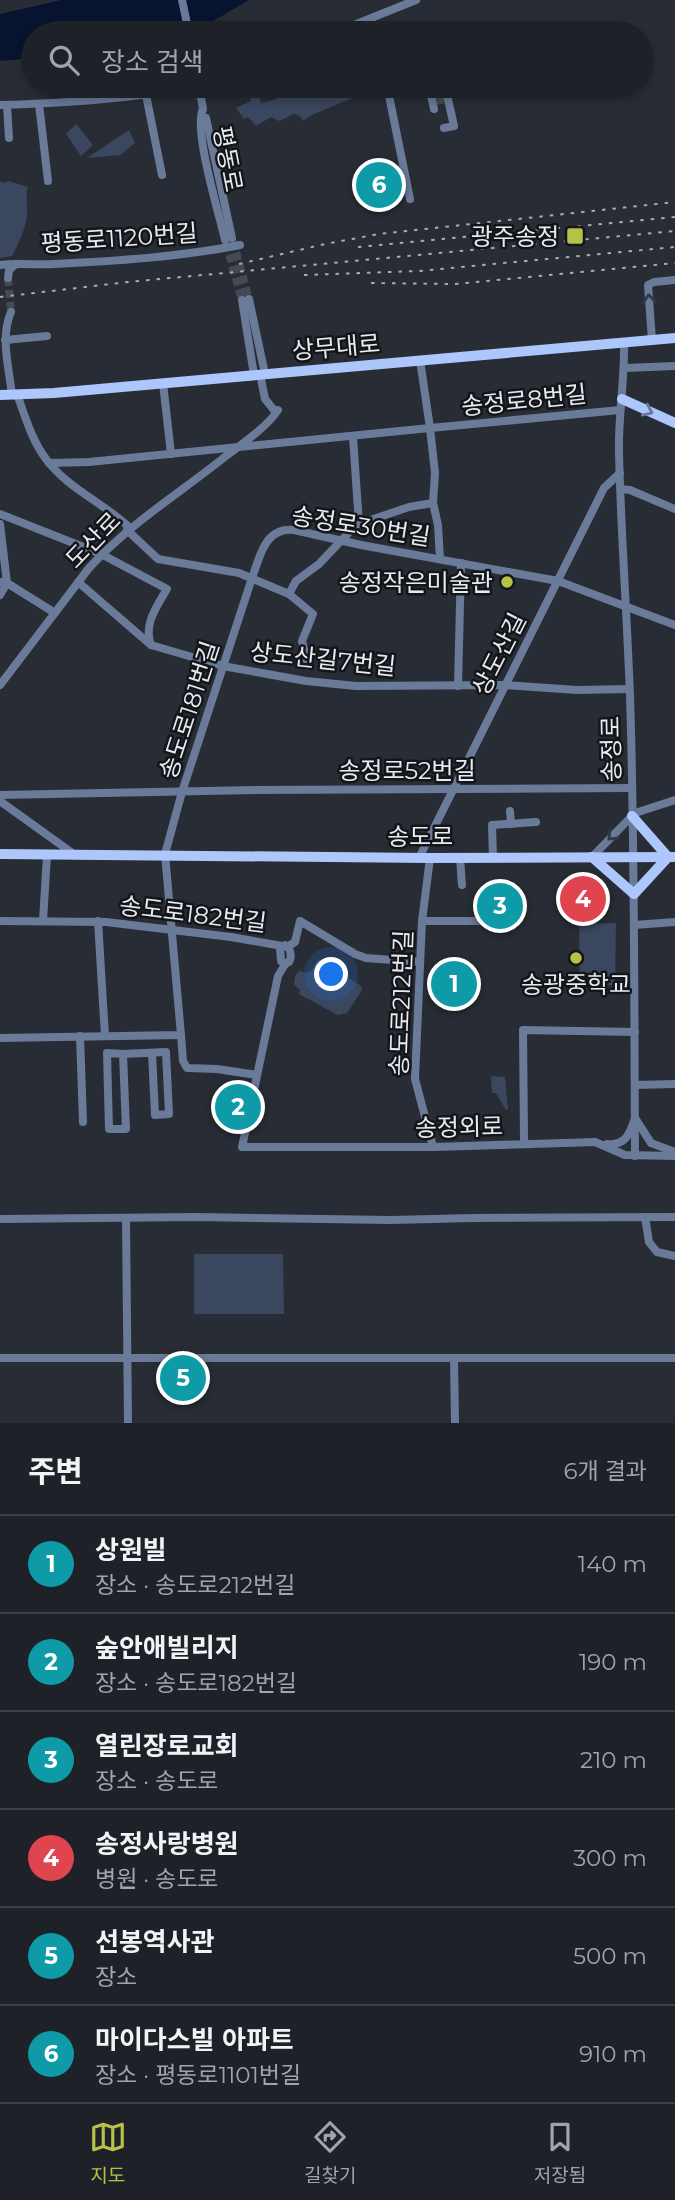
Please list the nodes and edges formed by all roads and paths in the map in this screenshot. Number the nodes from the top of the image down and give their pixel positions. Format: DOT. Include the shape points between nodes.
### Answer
graph roads {
  1 [pos="182,0"];
  2 [pos="416,0"];
  3 [pos="186,21"];
  4 [pos="364,21"];
  5 [pos="110,98"];
  6 [pos="147,98"];
  7 [pos="196,98"];
  8 [pos="200,98"];
  9 [pos="203,98"];
  10 [pos="389,98"];
  11 [pos="432,98"];
  12 [pos="448,98"];
  13 [pos="39,104"];
  14 [pos="4,105"];
  15 [pos="434,109"];
  16 [pos="201,112"];
  17 [pos="444,128"];
  18 [pos="9,138"];
  19 [pos="151,171"];
  20 [pos="48,181"];
  21 [pos="410,199"];
  22 [pos="240,245"];
  23 [pos="16,264"];
  24 [pos="0,265"];
  25 [pos="8,278"];
  26 [pos="675,280"];
  27 [pos="245,300"];
  28 [pos="6,315"];
  29 [pos="47,335"];
  30 [pos="675,338"];
  31 [pos="5,340"];
  32 [pos="652,340"];
  33 [pos="624,342"];
  34 [pos="420,360"];
  35 [pos="675,366"];
  36 [pos="625,369"];
  37 [pos="260,374"];
  38 [pos="163,383"];
  39 [pos="10,395"];
  40 [pos="621,405"];
  41 [pos="675,423"];
  42 [pos="430,428"];
  43 [pos="353,437"];
  44 [pos="238,448"];
  45 [pos="171,454"];
  46 [pos="48,463"];
  47 [pos="620,473"];
  48 [pos="621,489"];
  49 [pos="433,503"];
  50 [pos="675,509"];
  51 [pos="0,514"];
  52 [pos="0,524"];
  53 [pos="359,524"];
  54 [pos="128,529"];
  55 [pos="275,533"];
  56 [pos="342,541"];
  57 [pos="101,554"];
  58 [pos="440,559"];
  59 [pos="460,564"];
  60 [pos="252,578"];
  61 [pos="558,581"];
  62 [pos="78,582"];
  63 [pos="3,583"];
  64 [pos="289,594"];
  65 [pos="0,595"];
  66 [pos="626,606"];
  67 [pos="55,613"];
  68 [pos="675,625"];
  69 [pos="151,645"];
  70 [pos="223,666"];
  71 [pos="308,666"];
  72 [pos="0,685"];
  73 [pos="505,685"];
  74 [pos="458,686"];
  75 [pos="629,689"];
  76 [pos="631,788"];
  77 [pos="451,790"];
  78 [pos="182,792"];
  79 [pos="0,795"];
  80 [pos="675,800"];
  81 [pos="0,801"];
  82 [pos="510,811"];
  83 [pos="632,815"];
  84 [pos="536,822"];
  85 [pos="511,824"];
  86 [pos="0,854"];
  87 [pos="165,854"];
  88 [pos="47,855"];
  89 [pos="75,855"];
  90 [pos="592,857"];
  91 [pos="634,857"];
  92 [pos="671,857"];
  93 [pos="424,858"];
  94 [pos="460,858"];
  95 [pos="493,858"];
  96 [pos="462,885"];
  97 [pos="634,894"];
  98 [pos="0,921"];
  99 [pos="43,921"];
  100 [pos="422,921"];
  101 [pos="515,921"];
  102 [pos="99,922"];
  103 [pos="675,922"];
  104 [pos="634,925"];
  105 [pos="172,930"];
  106 [pos="285,947"];
  107 [pos="420,962"];
  108 [pos="635,1032"];
  109 [pos="181,1035"];
  110 [pos="80,1036"];
  111 [pos="109,1036"];
  112 [pos="0,1038"];
  113 [pos="152,1052"];
  114 [pos="120,1054"];
  115 [pos="257,1075"];
  116 [pos="675,1084"];
  117 [pos="635,1085"];
  118 [pos="635,1118"];
  119 [pos="83,1122"];
  120 [pos="524,1139"];
  121 [pos="595,1142"];
  122 [pos="242,1147"];
  123 [pos="433,1147"];
  124 [pos="675,1154"];
  125 [pos="635,1156"];
  126 [pos="645,1217"];
  127 [pos="675,1217"];
  128 [pos="0,1219"];
  129 [pos="126,1219"];
  130 [pos="675,1256"];
  131 [pos="128,1357"];
  132 [pos="0,1358"];
  133 [pos="454,1358"];
  134 [pos="675,1358"];
  135 [pos="128,1423"];
  136 [pos="455,1423"];
  1 -- 3 [label="street"];
  2 -- 4 [label="street"];
  5 -- 13 [label="street"];
  6 -- 19 [label="street" via="161,172"];
  7 -- 16 [label="street"];
  8 -- 16 [label="street, 평동로"];
  9 -- 16 [label="street, 평동로" via="229,239 200,135"];
  10 -- 21 [label="street"];
  11 -- 15 [label="street"];
  12 -- 17 [label="street" via="454,126"];
  13 -- 14 [label="street"];
  13 -- 20 [label="street"];
  14 -- 18 [label="street"];
  22 -- 23 [label="street, 평동로1120번길"];
  23 -- 24 [label="street, 평동로1120번길"];
  23 -- 25 [label="street"];
  32 -- 26 [label="street, one-way" via="648,285"];
  27 -- 37 [label="street"];
  28 -- 31 [label="street"];
  29 -- 31 [label="street"];
  30 -- 32 [label="main road, 상무대로"];
  31 -- 39 [label="street"];
  32 -- 33 [label="main road, 상무대로"];
  33 -- 34 [label="main road, 상무대로"];
  33 -- 36 [label="street, 송정로"];
  34 -- 37 [label="main road, 상무대로"];
  34 -- 42 [label="street"];
  35 -- 36 [label="street"];
  36 -- 40 [label="street, 송정로"];
  37 -- 38 [label="main road, 상무대로"];
  37 -- 44 [label="street, 도산로" via="265,399 278,410"];
  38 -- 39 [label="main road, 상무대로"];
  38 -- 45 [label="street"];
  39 -- 46 [label="street"];
  40 -- 41 [label="main road, one-way"];
  40 -- 42 [label="street, 송정로8번길"];
  40 -- 47 [label="street, 송정로"];
  42 -- 43 [label="street, 송정로8번길"];
  42 -- 49 [label="street, 송정로8번길"];
  43 -- 44 [label="street, 송정로8번길"];
  43 -- 53 [label="street"];
  44 -- 45 [label="street"];
  44 -- 54 [label="street, 도산로"];
  45 -- 46 [label="street"];
  46 -- 54 [label="street"];
  47 -- 48 [label="street, 송정로"];
  47 -- 61 [label="street, 상도산길" via="604,488"];
  48 -- 50 [label="street"];
  48 -- 66 [label="street, 송정로"];
  49 -- 53 [label="street"];
  49 -- 58 [label="street, 송정로30번길"];
  51 -- 57 [label="street"];
  52 -- 63 [label="street"];
  53 -- 56 [label="street"];
  54 -- 57 [label="street, 도산로"];
  54 -- 60 [label="street" via="158,559"];
  55 -- 56 [label="street, 송정로30번길" via="294,530"];
  55 -- 60 [label="street, 송도로181번길" via="266,542"];
  56 -- 58 [label="street, 송정로30번길"];
  56 -- 64 [label="street" via="296,581"];
  57 -- 62 [label="street, 도산로"];
  57 -- 69 [label="street" via="167,589 151,619"];
  58 -- 59 [label="street, 송정로30번길"];
  59 -- 61 [label="street, 송정로30번길"];
  59 -- 74 [label="street"];
  60 -- 64 [label="street"];
  60 -- 70 [label="street, 송도로181번길"];
  61 -- 66 [label="street, 송정로30번길"];
  61 -- 73 [label="street, 상도산길"];
  62 -- 67 [label="street, 도산로"];
  62 -- 69 [label="street"];
  63 -- 65 [label="street"];
  63 -- 67 [label="street"];
  64 -- 71 [label="street" via="313,614 302,641"];
  66 -- 68 [label="street, 송정로30번길"];
  66 -- 75 [label="street, 송정로"];
  67 -- 72 [label="street, 도산로"];
  69 -- 70 [label="street, 상도산길7번길"];
  70 -- 74 [label="street, 상도산길7번길" via="344,685"];
  70 -- 78 [label="street, 송도로181번길"];
  73 -- 74 [label="street, 상도산길7번길"];
  73 -- 75 [label="street, 상도산길7번길"];
  73 -- 77 [label="street, 상도산길"];
  75 -- 76 [label="street, 송정로"];
  76 -- 77 [label="street, 송정로52번길"];
  76 -- 83 [label="street, 송정로"];
  77 -- 78 [label="street, 송정로52번길"];
  77 -- 93 [label="street, 상도산길"];
  78 -- 79 [label="street, 송정로52번길"];
  78 -- 87 [label="street, 송도로181번길"];
  80 -- 83 [label="street"];
  81 -- 89 [label="street"];
  82 -- 85 [label="street"];
  83 -- 90 [label="street, one-way"];
  83 -- 91 [label="street, 송정로"];
  83 -- 92 [label="main road"];
  84 -- 85 [label="street"];
  85 -- 95 [label="street" via="492,825"];
  86 -- 88 [label="main road, 송도로"];
  87 -- 89 [label="main road, 송도로"];
  87 -- 93 [label="main road, 송도로"];
  87 -- 105 [label="street"];
  88 -- 89 [label="main road, 송도로"];
  88 -- 99 [label="street"];
  90 -- 91 [label="main road, 송도로"];
  90 -- 95 [label="main road, 송도로"];
  90 -- 97 [label="main road"];
  91 -- 92 [label="main road, 송도로"];
  91 -- 97 [label="street, 송정로"];
  92 -- 97 [label="main road"];
  93 -- 94 [label="main road, 송도로"];
  93 -- 100 [label="street, 송도로212번길"];
  94 -- 95 [label="main road, 송도로"];
  94 -- 96 [label="street"];
  97 -- 104 [label="street, 송정로"];
  98 -- 99 [label="street, 송도로182번길"];
  99 -- 102 [label="street, 송도로182번길"];
  100 -- 101 [label="street"];
  100 -- 107 [label="street, 송도로212번길"];
  102 -- 105 [label="street, 송도로182번길"];
  102 -- 111 [label="street"];
  103 -- 104 [label="street"];
  104 -- 108 [label="street, 송정로"];
  105 -- 106 [label="street, 송도로182번길"];
  105 -- 109 [label="street"];
  106 -- 107 [label="street" via="295,942 300,920 366,958"];
  106 -- 115 [label="street, 송도로182번길" via="280,959 286,964 278,976"];
  107 -- 123 [label="street, 송도로212번길" via="415,1079"];
  108 -- 117 [label="street, 송정로"];
  108 -- 120 [label="street" via="523,1030"];
  109 -- 111 [label="street"];
  109 -- 115 [label="street" via="187,1069"];
  110 -- 111 [label="street"];
  110 -- 112 [label="street"];
  110 -- 119 [label="street"];
  111 -- 114 [label="street"];
  113 -- 113 [label="street" via="166,1052 169,1114 155,1115"];
  113 -- 114 [label="street"];
  114 -- 114 [label="street" via="107,1053 109,1129 126,1129"];
  115 -- 122 [label="street, 송도로182번길"];
  116 -- 117 [label="street"];
  117 -- 118 [label="street, 송정로"];
  118 -- 121 [label="street" via="621,1143"];
  118 -- 124 [label="street" via="651,1143"];
  118 -- 125 [label="street, 송정로"];
  121 -- 123 [label="street, 송정외로"];
  121 -- 125 [label="street, 송정외로"];
  122 -- 123 [label="street, 송정외로"];
  124 -- 125 [label="street, 송정외로"];
  126 -- 127 [label="street"];
  126 -- 129 [label="street"];
  126 -- 130 [label="street" via="649,1242 657,1252"];
  128 -- 129 [label="street"];
  129 -- 131 [label="street"];
  131 -- 132 [label="street"];
  131 -- 133 [label="street"];
  131 -- 135 [label="street"];
  133 -- 134 [label="street"];
  133 -- 136 [label="street"];
}
